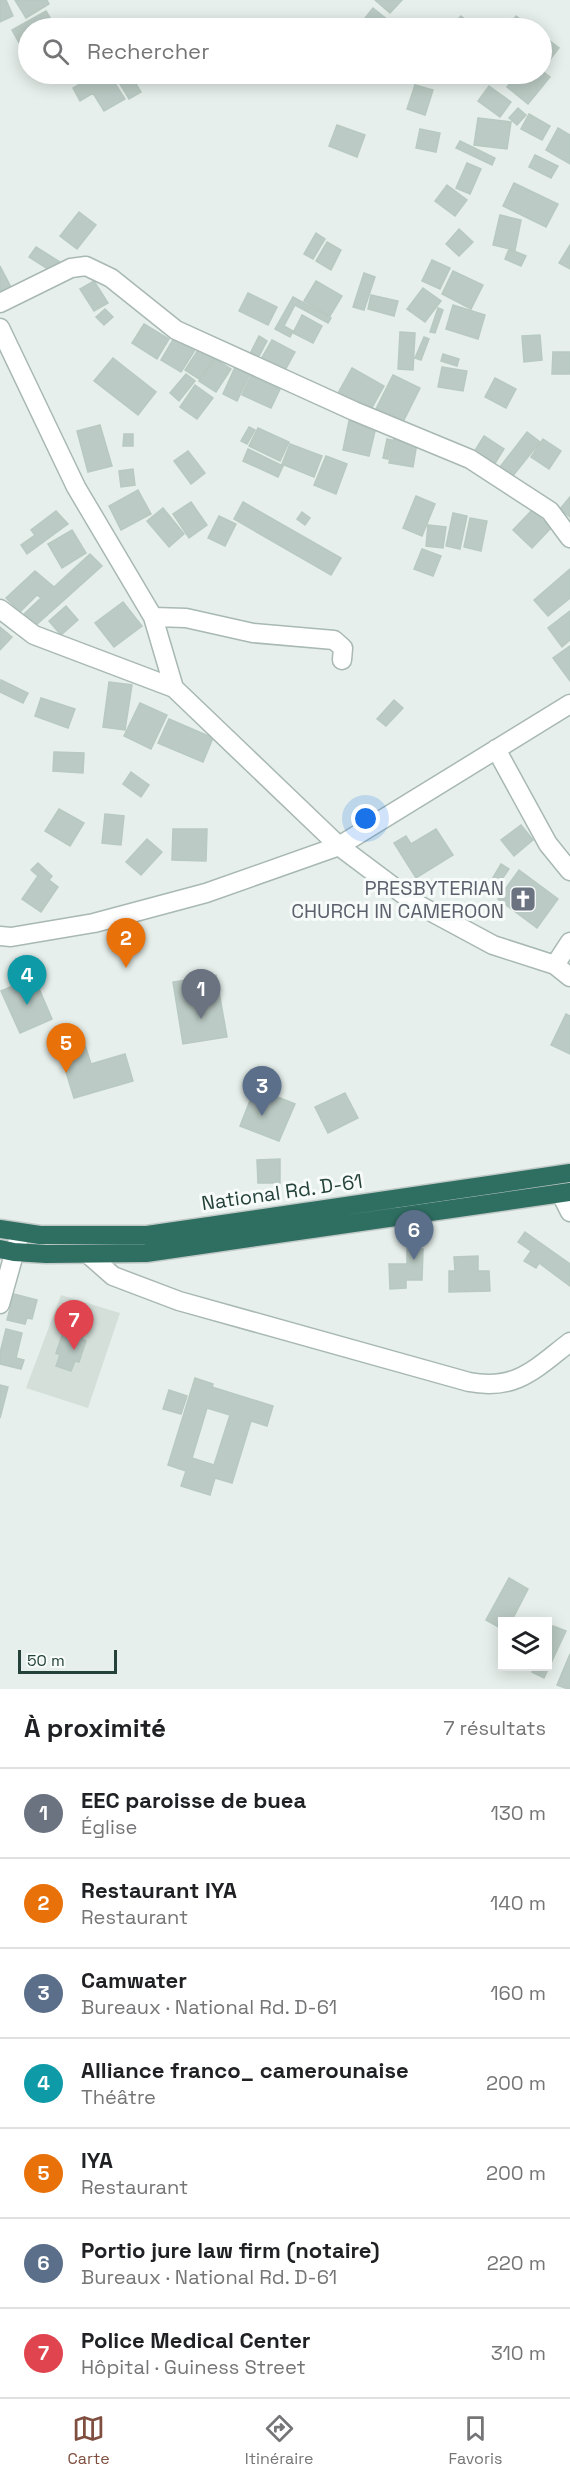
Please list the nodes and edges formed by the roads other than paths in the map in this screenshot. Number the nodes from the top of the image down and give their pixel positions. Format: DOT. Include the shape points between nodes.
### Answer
graph roads {
  1 [pos="0,303"];
  2 [pos="0,328"];
  3 [pos="570,538"];
  4 [pos="0,609"];
  5 [pos="153,617"];
  6 [pos="342,660"];
  7 [pos="174,688"];
  8 [pos="570,704"];
  9 [pos="496,749"];
  10 [pos="339,846"];
  11 [pos="570,871"];
  12 [pos="0,936"];
  13 [pos="570,942"];
  14 [pos="555,965"];
  15 [pos="570,978"];
  16 [pos="570,1173"];
  17 [pos="565,1193"];
  18 [pos="570,1212"];
  19 [pos="0,1229"];
  20 [pos="20,1233"];
  21 [pos="7,1250"];
  22 [pos="88,1254"];
  23 [pos="0,1304"];
  24 [pos="570,1341"];
  1 -- 3 [label="street" via="71,268 86,266 111,278 176,330 470,459 550,511"];
  2 -- 5 [label="street" via="76,487"];
  4 -- 7 [label="street" via="34,635"];
  5 -- 6 [label="street" via="186,618 253,633 334,640 343,648"];
  5 -- 7 [label="street"];
  7 -- 10 [label="street"];
  8 -- 9 [label="street"];
  9 -- 10 [label="street"];
  9 -- 11 [label="street" via="548,844"];
  10 -- 12 [label="street" via="206,894 94,923"];
  10 -- 14 [label="street" via="415,903 494,945"];
  13 -- 14 [label="street"];
  14 -- 15 [label="street"];
  16 -- 20 [label="highway, National Rd. D-61" via="147,1235"];
  17 -- 18 [label="street"];
  17 -- 22 [label="highway, National Rd. D-61" via="146,1253"];
  19 -- 20 [label="highway, National Rd. D-61"];
  20 -- 21 [label="street"];
  21 -- 22 [label="highway, National Rd. D-61"];
  21 -- 23 [label="street"];
  22 -- 24 [label="street" via="113,1276 179,1301 490,1386 530,1373"];
}
